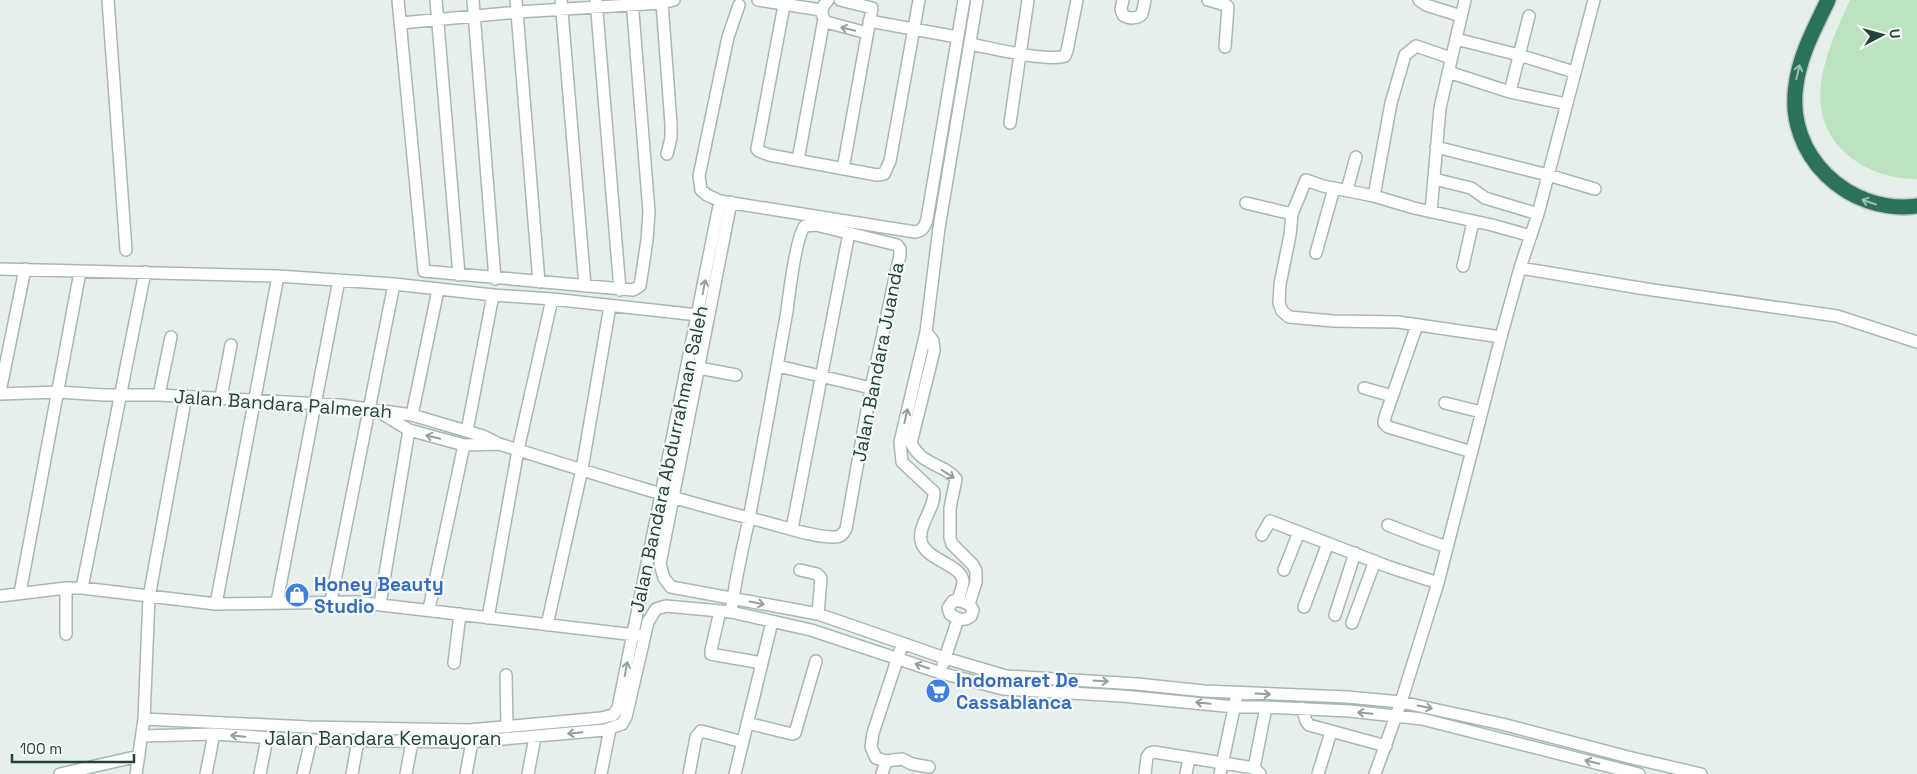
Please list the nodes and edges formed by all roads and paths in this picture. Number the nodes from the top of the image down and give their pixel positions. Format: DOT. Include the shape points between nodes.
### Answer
graph roads {
  1 [pos="108,0"];
  2 [pos="398,0"];
  3 [pos="436,0"];
  4 [pos="472,0"];
  5 [pos="516,0"];
  6 [pos="751,0"];
  7 [pos="758,0"];
  8 [pos="828,0"];
  9 [pos="840,0"];
  10 [pos="919,0"];
  11 [pos="964,0"];
  12 [pos="977,0"];
  13 [pos="1028,0"];
  14 [pos="1077,0"];
  15 [pos="1123,0"];
  16 [pos="1144,0"];
  17 [pos="1208,0"];
  18 [pos="1420,0"];
  19 [pos="1465,0"];
  20 [pos="1594,0"];
  21 [pos="1828,0"];
  22 [pos="668,1"];
  23 [pos="632,2"];
  24 [pos="738,2"];
  25 [pos="784,2"];
  26 [pos="596,4"];
  27 [pos="873,4"];
  28 [pos="561,5"];
  29 [pos="518,12"];
  30 [pos="823,14"];
  31 [pos="474,16"];
  32 [pos="1461,16"];
  33 [pos="1530,16"];
  34 [pos="437,19"];
  35 [pos="400,23"];
  36 [pos="868,27"];
  37 [pos="914,29"];
  38 [pos="958,37"];
  39 [pos="1456,39"];
  40 [pos="970,44"];
  41 [pos="1225,47"];
  42 [pos="1020,54"];
  43 [pos="1518,55"];
  44 [pos="1451,58"];
  45 [pos="1448,72"];
  46 [pos="1574,72"];
  47 [pos="1510,92"];
  48 [pos="1566,104"];
  49 [pos="1010,123"];
  50 [pos="1436,147"];
  51 [pos="667,154"];
  52 [pos="1356,157"];
  53 [pos="798,160"];
  54 [pos="843,169"];
  55 [pos="1548,175"];
  56 [pos="1434,179"];
  57 [pos="1334,188"];
  58 [pos="1595,189"];
  59 [pos="1347,190"];
  60 [pos="1374,196"];
  61 [pos="726,201"];
  62 [pos="1246,203"];
  63 [pos="1917,206"];
  64 [pos="1432,212"];
  65 [pos="1292,214"];
  66 [pos="1538,214"];
  67 [pos="1473,222"];
  68 [pos="849,233"];
  69 [pos="1531,236"];
  70 [pos="126,250"];
  71 [pos="1316,253"];
  72 [pos="1463,266"];
  73 [pos="1520,268"];
  74 [pos="0,269"];
  75 [pos="25,269"];
  76 [pos="80,272"];
  77 [pos="145,272"];
  78 [pos="459,275"];
  79 [pos="278,276"];
  80 [pos="495,279"];
  81 [pos="339,280"];
  82 [pos="539,282"];
  83 [pos="394,284"];
  84 [pos="585,286"];
  85 [pos="438,290"];
  86 [pos="620,290"];
  87 [pos="493,295"];
  88 [pos="552,299"];
  89 [pos="610,306"];
  90 [pos="698,315"];
  91 [pos="1416,325"];
  92 [pos="171,337"];
  93 [pos="1501,337"];
  94 [pos="1917,342"];
  95 [pos="231,345"];
  96 [pos="778,366"];
  97 [pos="698,368"];
  98 [pos="736,375"];
  99 [pos="822,376"];
  100 [pos="871,388"];
  101 [pos="1364,388"];
  102 [pos="58,392"];
  103 [pos="0,393"];
  104 [pos="122,395"];
  105 [pos="159,395"];
  106 [pos="186,396"];
  107 [pos="1392,396"];
  108 [pos="221,398"];
  109 [pos="255,400"];
  110 [pos="1445,403"];
  111 [pos="315,404"];
  112 [pos="373,410"];
  113 [pos="1481,412"];
  114 [pos="412,415"];
  115 [pos="408,430"];
  116 [pos="468,431"];
  117 [pos="906,443"];
  118 [pos="498,444"];
  119 [pos="464,445"];
  120 [pos="518,450"];
  121 [pos="1472,452"];
  122 [pos="582,469"];
  123 [pos="934,492"];
  124 [pos="952,493"];
  125 [pos="661,494"];
  126 [pos="673,497"];
  127 [pos="749,518"];
  128 [pos="1388,525"];
  129 [pos="792,529"];
  130 [pos="1298,532"];
  131 [pos="1262,535"];
  132 [pos="1328,543"];
  133 [pos="1447,546"];
  134 [pos="1355,553"];
  135 [pos="1375,561"];
  136 [pos="647,562"];
  137 [pos="660,564"];
  138 [pos="800,570"];
  139 [pos="1284,570"];
  140 [pos="1438,583"];
  141 [pos="66,588"];
  142 [pos="82,588"];
  143 [pos="20,593"];
  144 [pos="0,596"];
  145 [pos="149,597"];
  146 [pos="733,598"];
  147 [pos="331,601"];
  148 [pos="277,602"];
  149 [pos="964,602"];
  150 [pos="216,604"];
  151 [pos="380,604"];
  152 [pos="1304,606"];
  153 [pos="429,609"];
  154 [pos="725,612"];
  155 [pos="460,614"];
  156 [pos="818,614"];
  157 [pos="1335,615"];
  158 [pos="488,618"];
  159 [pos="958,618"];
  160 [pos="772,622"];
  161 [pos="1352,623"];
  162 [pos="547,625"];
  163 [pos="66,634"];
  164 [pos="638,636"];
  165 [pos="902,642"];
  166 [pos="946,654"];
  167 [pos="898,658"];
  168 [pos="816,661"];
  169 [pos="454,663"];
  170 [pos="762,663"];
  171 [pos="941,673"];
  172 [pos="506,675"];
  173 [pos="1236,692"];
  174 [pos="1401,702"];
  175 [pos="1235,707"];
  176 [pos="1266,707"];
  177 [pos="1302,708"];
  178 [pos="613,715"];
  179 [pos="1396,715"];
  180 [pos="144,719"];
  181 [pos="622,724"];
  182 [pos="747,724"];
  183 [pos="1499,724"];
  184 [pos="507,727"];
  185 [pos="610,729"];
  186 [pos="1331,732"];
  187 [pos="214,734"];
  188 [pos="142,736"];
  189 [pos="535,737"];
  190 [pos="267,738"];
  191 [pos="1495,738"];
  192 [pos="311,740"];
  193 [pos="358,741"];
  194 [pos="412,742"];
  195 [pos="472,742"];
  196 [pos="743,742"];
  197 [pos="1386,746"];
  198 [pos="139,756"];
  199 [pos="1190,758"];
  200 [pos="886,761"];
  201 [pos="1223,762"];
  202 [pos="929,767"];
  203 [pos="1257,771"];
  204 [pos="62,774"];
  205 [pos="136,774"];
  206 [pos="206,774"];
  207 [pos="260,774"];
  208 [pos="303,774"];
  209 [pos="352,774"];
  210 [pos="406,774"];
  211 [pos="466,774"];
  212 [pos="528,774"];
  213 [pos="602,774"];
  214 [pos="689,774"];
  215 [pos="735,774"];
  216 [pos="882,774"];
  217 [pos="1145,774"];
  218 [pos="1186,774"];
  219 [pos="1220,774"];
  220 [pos="1318,774"];
  221 [pos="1375,774"];
  222 [pos="1639,774"];
  223 [pos="1701,774"];
  1 -- 70 [label="street"];
  2 -- 35 [label="street"];
  3 -- 34 [label="street"];
  4 -- 31 [label="street"];
  5 -- 29 [label="street"];
  6 -- 24 [label="street" via="747,5"];
  7 -- 25 [label="street"];
  8 -- 30 [label="street" via="822,6"];
  9 -- 27 [label="street"];
  10 -- 37 [label="street"];
  11 -- 38 [label="street"];
  12 -- 40 [label="street"];
  13 -- 42 [label="street"];
  14 -- 42 [label="street" via="1065,56"];
  15 -- 16 [label="street" via="1123,15 1137,18 1142,14"];
  17 -- 41 [label="street" via="1228,8"];
  18 -- 32 [label="street"];
  19 -- 32 [label="street"];
  20 -- 46 [label="street"];
  63 -- 21 [label="highway, one-way" via="1884,206 1852,194 1824,173 1804,142 1796,114 1795,86 1806,46"];
  22 -- 23 [label="street"];
  22 -- 51 [label="street" via="671,138"];
  23 -- 26 [label="street"];
  23 -- 86 [label="street" via="649,227 640,286 633,290"];
  24 -- 61 [label="street" via="699,176 701,190"];
  25 -- 30 [label="street"];
  25 -- 53 [label="street" via="757,149 763,154"];
  26 -- 28 [label="street"];
  26 -- 86 [label="street"];
  27 -- 36 [label="street"];
  28 -- 29 [label="street"];
  28 -- 84 [label="street"];
  29 -- 31 [label="street"];
  29 -- 82 [label="street"];
  36 -- 30 [label="street, one-way" via="829,24"];
  30 -- 53 [label="street"];
  31 -- 34 [label="street"];
  31 -- 80 [label="street"];
  32 -- 39 [label="street"];
  33 -- 43 [label="street"];
  34 -- 35 [label="street"];
  34 -- 78 [label="street"];
  35 -- 78 [label="street" via="423,268 427,272"];
  36 -- 37 [label="street"];
  36 -- 54 [label="street"];
  37 -- 38 [label="street"];
  37 -- 54 [label="street" via="887,170 877,175"];
  38 -- 61 [label="street" via="927,219 920,231 905,232"];
  39 -- 43 [label="street"];
  39 -- 44 [label="street"];
  40 -- 42 [label="street"];
  40 -- 117 [label="street" via="939,228 926,332 933,341 934,351"];
  42 -- 49 [label="street"];
  43 -- 46 [label="street"];
  43 -- 47 [label="street"];
  44 -- 45 [label="street"];
  44 -- 60 [label="street" via="1416,46 1405,55 1391,103"];
  45 -- 47 [label="street"];
  45 -- 50 [label="street"];
  46 -- 48 [label="street"];
  47 -- 48 [label="street"];
  48 -- 55 [label="street"];
  50 -- 55 [label="street"];
  50 -- 56 [label="street"];
  52 -- 59 [label="street"];
  53 -- 54 [label="street"];
  55 -- 58 [label="street"];
  55 -- 66 [label="street"];
  56 -- 64 [label="street"];
  56 -- 66 [label="street"];
  57 -- 59 [label="street"];
  57 -- 65 [label="street" via="1306,180"];
  57 -- 71 [label="street"];
  59 -- 60 [label="street"];
  60 -- 64 [label="street"];
  90 -- 61 [label="street, Jalan Bandara Abdurrahman Saleh, one-way"];
  61 -- 97 [label="street, Jalan Bandara Abdurrahman Saleh"];
  62 -- 65 [label="street"];
  64 -- 67 [label="street"];
  65 -- 91 [label="street" via="1280,284 1282,311 1289,317"];
  66 -- 69 [label="street"];
  67 -- 69 [label="street"];
  67 -- 72 [label="street"];
  68 -- 96 [label="street, Jalan Bandara Juanda" via="816,226 805,226 802,230"];
  68 -- 99 [label="street"];
  68 -- 100 [label="street, Jalan Bandara Juanda" via="898,245 900,249"];
  69 -- 73 [label="street"];
  73 -- 93 [label="street"];
  73 -- 94 [label="street" via="1837,316"];
  74 -- 75 [label="street"];
  75 -- 76 [label="street"];
  75 -- 103 [label="street"];
  76 -- 77 [label="street"];
  76 -- 102 [label="street"];
  77 -- 79 [label="street"];
  77 -- 104 [label="street"];
  78 -- 80 [label="street"];
  79 -- 81 [label="street"];
  79 -- 109 [label="street"];
  80 -- 82 [label="street"];
  81 -- 83 [label="street"];
  81 -- 111 [label="street"];
  82 -- 84 [label="street"];
  83 -- 85 [label="street"];
  83 -- 112 [label="street"];
  84 -- 86 [label="street"];
  85 -- 87 [label="street"];
  85 -- 114 [label="street"];
  87 -- 88 [label="street"];
  87 -- 116 [label="street"];
  88 -- 89 [label="street"];
  88 -- 120 [label="street"];
  89 -- 90 [label="street"];
  89 -- 122 [label="street"];
  90 -- 125 [label="street, Jalan Bandara Abdurrahman Saleh"];
  91 -- 93 [label="street"];
  91 -- 107 [label="street"];
  92 -- 105 [label="street"];
  93 -- 113 [label="street"];
  95 -- 108 [label="street"];
  96 -- 99 [label="street"];
  96 -- 127 [label="street, Jalan Bandara Juanda"];
  97 -- 98 [label="street"];
  97 -- 126 [label="street, Jalan Bandara Abdurrahman Saleh"];
  99 -- 100 [label="street"];
  99 -- 129 [label="street"];
  100 -- 129 [label="street, Jalan Bandara Juanda" via="844,533 837,538"];
  101 -- 107 [label="street"];
  102 -- 103 [label="street, Jalan Bandara Palmerah"];
  102 -- 104 [label="street, Jalan Bandara Palmerah"];
  102 -- 143 [label="street"];
  104 -- 105 [label="street, Jalan Bandara Palmerah"];
  104 -- 142 [label="street"];
  105 -- 106 [label="street, Jalan Bandara Palmerah"];
  106 -- 108 [label="street, Jalan Bandara Palmerah"];
  106 -- 145 [label="street"];
  107 -- 121 [label="street" via="1384,420 1388,427"];
  108 -- 109 [label="street, Jalan Bandara Palmerah"];
  109 -- 111 [label="street, Jalan Bandara Palmerah"];
  109 -- 150 [label="street"];
  110 -- 113 [label="street"];
  111 -- 112 [label="street, Jalan Bandara Palmerah"];
  111 -- 148 [label="street"];
  112 -- 114 [label="street, Jalan Bandara Palmerah"];
  112 -- 115 [label="street"];
  112 -- 147 [label="street"];
  113 -- 121 [label="street"];
  114 -- 116 [label="street, Jalan Bandara Palmerah"];
  119 -- 115 [label="street, one-way"];
  115 -- 151 [label="street"];
  116 -- 118 [label="street, Jalan Bandara Palmerah"];
  117 -- 123 [label="street" via="902,462"];
  117 -- 124 [label="street, one-way" via="923,458 954,476 957,481"];
  118 -- 119 [label="street"];
  118 -- 120 [label="street, Jalan Bandara Palmerah"];
  119 -- 153 [label="street"];
  120 -- 122 [label="street, Jalan Bandara Palmerah"];
  120 -- 158 [label="street"];
  121 -- 133 [label="street"];
  122 -- 125 [label="street, Jalan Bandara Palmerah"];
  122 -- 162 [label="street"];
  123 -- 124 [label="street"];
  123 -- 149 [label="street" via="921,542 934,557 960,574"];
  124 -- 149 [label="street" via="950,541 976,570 976,582"];
  125 -- 126 [label="street, Jalan Bandara Palmerah"];
  125 -- 136 [label="street, Jalan Bandara Abdurrahman Saleh"];
  126 -- 127 [label="street, Jalan Bandara Juanda"];
  126 -- 137 [label="street, Jalan Bandara Abdurrahman Saleh"];
  127 -- 129 [label="street, Jalan Bandara Juanda"];
  127 -- 146 [label="street, Jalan Bandara Juanda"];
  128 -- 133 [label="street"];
  130 -- 131 [label="street" via="1270,521"];
  130 -- 132 [label="street"];
  130 -- 139 [label="street"];
  132 -- 134 [label="street"];
  132 -- 152 [label="street"];
  133 -- 140 [label="street"];
  134 -- 135 [label="street"];
  134 -- 157 [label="street"];
  135 -- 140 [label="street"];
  135 -- 161 [label="street"];
  136 -- 137 [label="street"];
  136 -- 164 [label="street, Jalan Bandara Abdurrahman Saleh"];
  137 -- 146 [label="street, Jalan Bandara Abdurrahman Saleh" via="664,578 675,589"];
  138 -- 156 [label="street" via="818,574 821,578"];
  140 -- 174 [label="street"];
  141 -- 142 [label="street"];
  141 -- 143 [label="street"];
  141 -- 163 [label="street"];
  142 -- 145 [label="street"];
  143 -- 144 [label="street"];
  145 -- 150 [label="street"];
  145 -- 180 [label="street"];
  146 -- 154 [label="street, Jalan Bandara Juanda"];
  146 -- 156 [label="street, one-way"];
  147 -- 148 [label="street"];
  147 -- 151 [label="street"];
  148 -- 150 [label="street"];
  149 -- 159 [label="street" via="973,610 971,616"];
  149 -- 159 [label="street" via="951,602 948,608 950,614"];
  151 -- 153 [label="street"];
  153 -- 155 [label="street"];
  154 -- 160 [label="street"];
  154 -- 164 [label="street, Jalan Bandara Abdurrahman Saleh" via="658,608"];
  154 -- 170 [label="street, Jalan Bandara Juanda" via="711,654"];
  155 -- 158 [label="street"];
  155 -- 169 [label="street"];
  156 -- 165 [label="street"];
  158 -- 162 [label="street"];
  159 -- 166 [label="street"];
  160 -- 167 [label="street" via="811,630"];
  160 -- 170 [label="street"];
  162 -- 164 [label="street"];
  178 -- 164 [label="street, Jalan Bandara Abdurrahman Saleh, one-way" via="618,708"];
  164 -- 181 [label="street, Jalan Bandara Abdurrahman Saleh" via="626,717"];
  165 -- 166 [label="street"];
  165 -- 167 [label="street"];
  166 -- 171 [label="street"];
  166 -- 173 [label="street, one-way" via="1006,676"];
  171 -- 167 [label="street, one-way"];
  167 -- 200 [label="street" via="872,742 872,753"];
  168 -- 182 [label="street" via="795,733"];
  170 -- 182 [label="street"];
  175 -- 171 [label="street, one-way" via="1003,689"];
  172 -- 184 [label="street"];
  173 -- 174 [label="street, one-way"];
  173 -- 175 [label="street"];
  174 -- 179 [label="street"];
  174 -- 183 [label="street, one-way"];
  175 -- 176 [label="street"];
  175 -- 201 [label="street"];
  176 -- 177 [label="street"];
  176 -- 203 [label="street"];
  179 -- 177 [label="street, one-way"];
  177 -- 186 [label="street" via="1309,725"];
  178 -- 181 [label="street"];
  178 -- 184 [label="street, Jalan Bandara Kemayoran"];
  179 -- 191 [label="street"];
  179 -- 197 [label="street"];
  180 -- 184 [label="street, Jalan Bandara Kemayoran" via="380,729"];
  180 -- 188 [label="street"];
  181 -- 185 [label="street, Jalan Bandara Kemayoran"];
  182 -- 196 [label="street"];
  183 -- 191 [label="street"];
  183 -- 223 [label="street"];
  185 -- 189 [label="street, Jalan Bandara Kemayoran, one-way"];
  185 -- 213 [label="street"];
  186 -- 197 [label="street"];
  186 -- 220 [label="street"];
  187 -- 188 [label="street, Jalan Bandara Kemayoran"];
  190 -- 187 [label="street, Jalan Bandara Kemayoran, one-way"];
  187 -- 206 [label="street"];
  188 -- 198 [label="street"];
  189 -- 195 [label="street, Jalan Bandara Kemayoran"];
  189 -- 212 [label="street"];
  190 -- 192 [label="street, Jalan Bandara Kemayoran"];
  190 -- 207 [label="street"];
  222 -- 191 [label="street, one-way"];
  192 -- 193 [label="street, Jalan Bandara Kemayoran"];
  192 -- 208 [label="street"];
  193 -- 194 [label="street, Jalan Bandara Kemayoran"];
  193 -- 209 [label="street"];
  194 -- 195 [label="street, Jalan Bandara Kemayoran"];
  194 -- 210 [label="street"];
  195 -- 211 [label="street"];
  196 -- 214 [label="street" via="701,731 696,737"];
  196 -- 215 [label="street"];
  197 -- 221 [label="street"];
  198 -- 204 [label="street"];
  198 -- 205 [label="street"];
  199 -- 201 [label="street"];
  199 -- 217 [label="street" via="1150,753"];
  199 -- 218 [label="street"];
  200 -- 202 [label="street" via="902,759"];
  200 -- 216 [label="street"];
  201 -- 203 [label="street"];
  201 -- 219 [label="street"];
}
